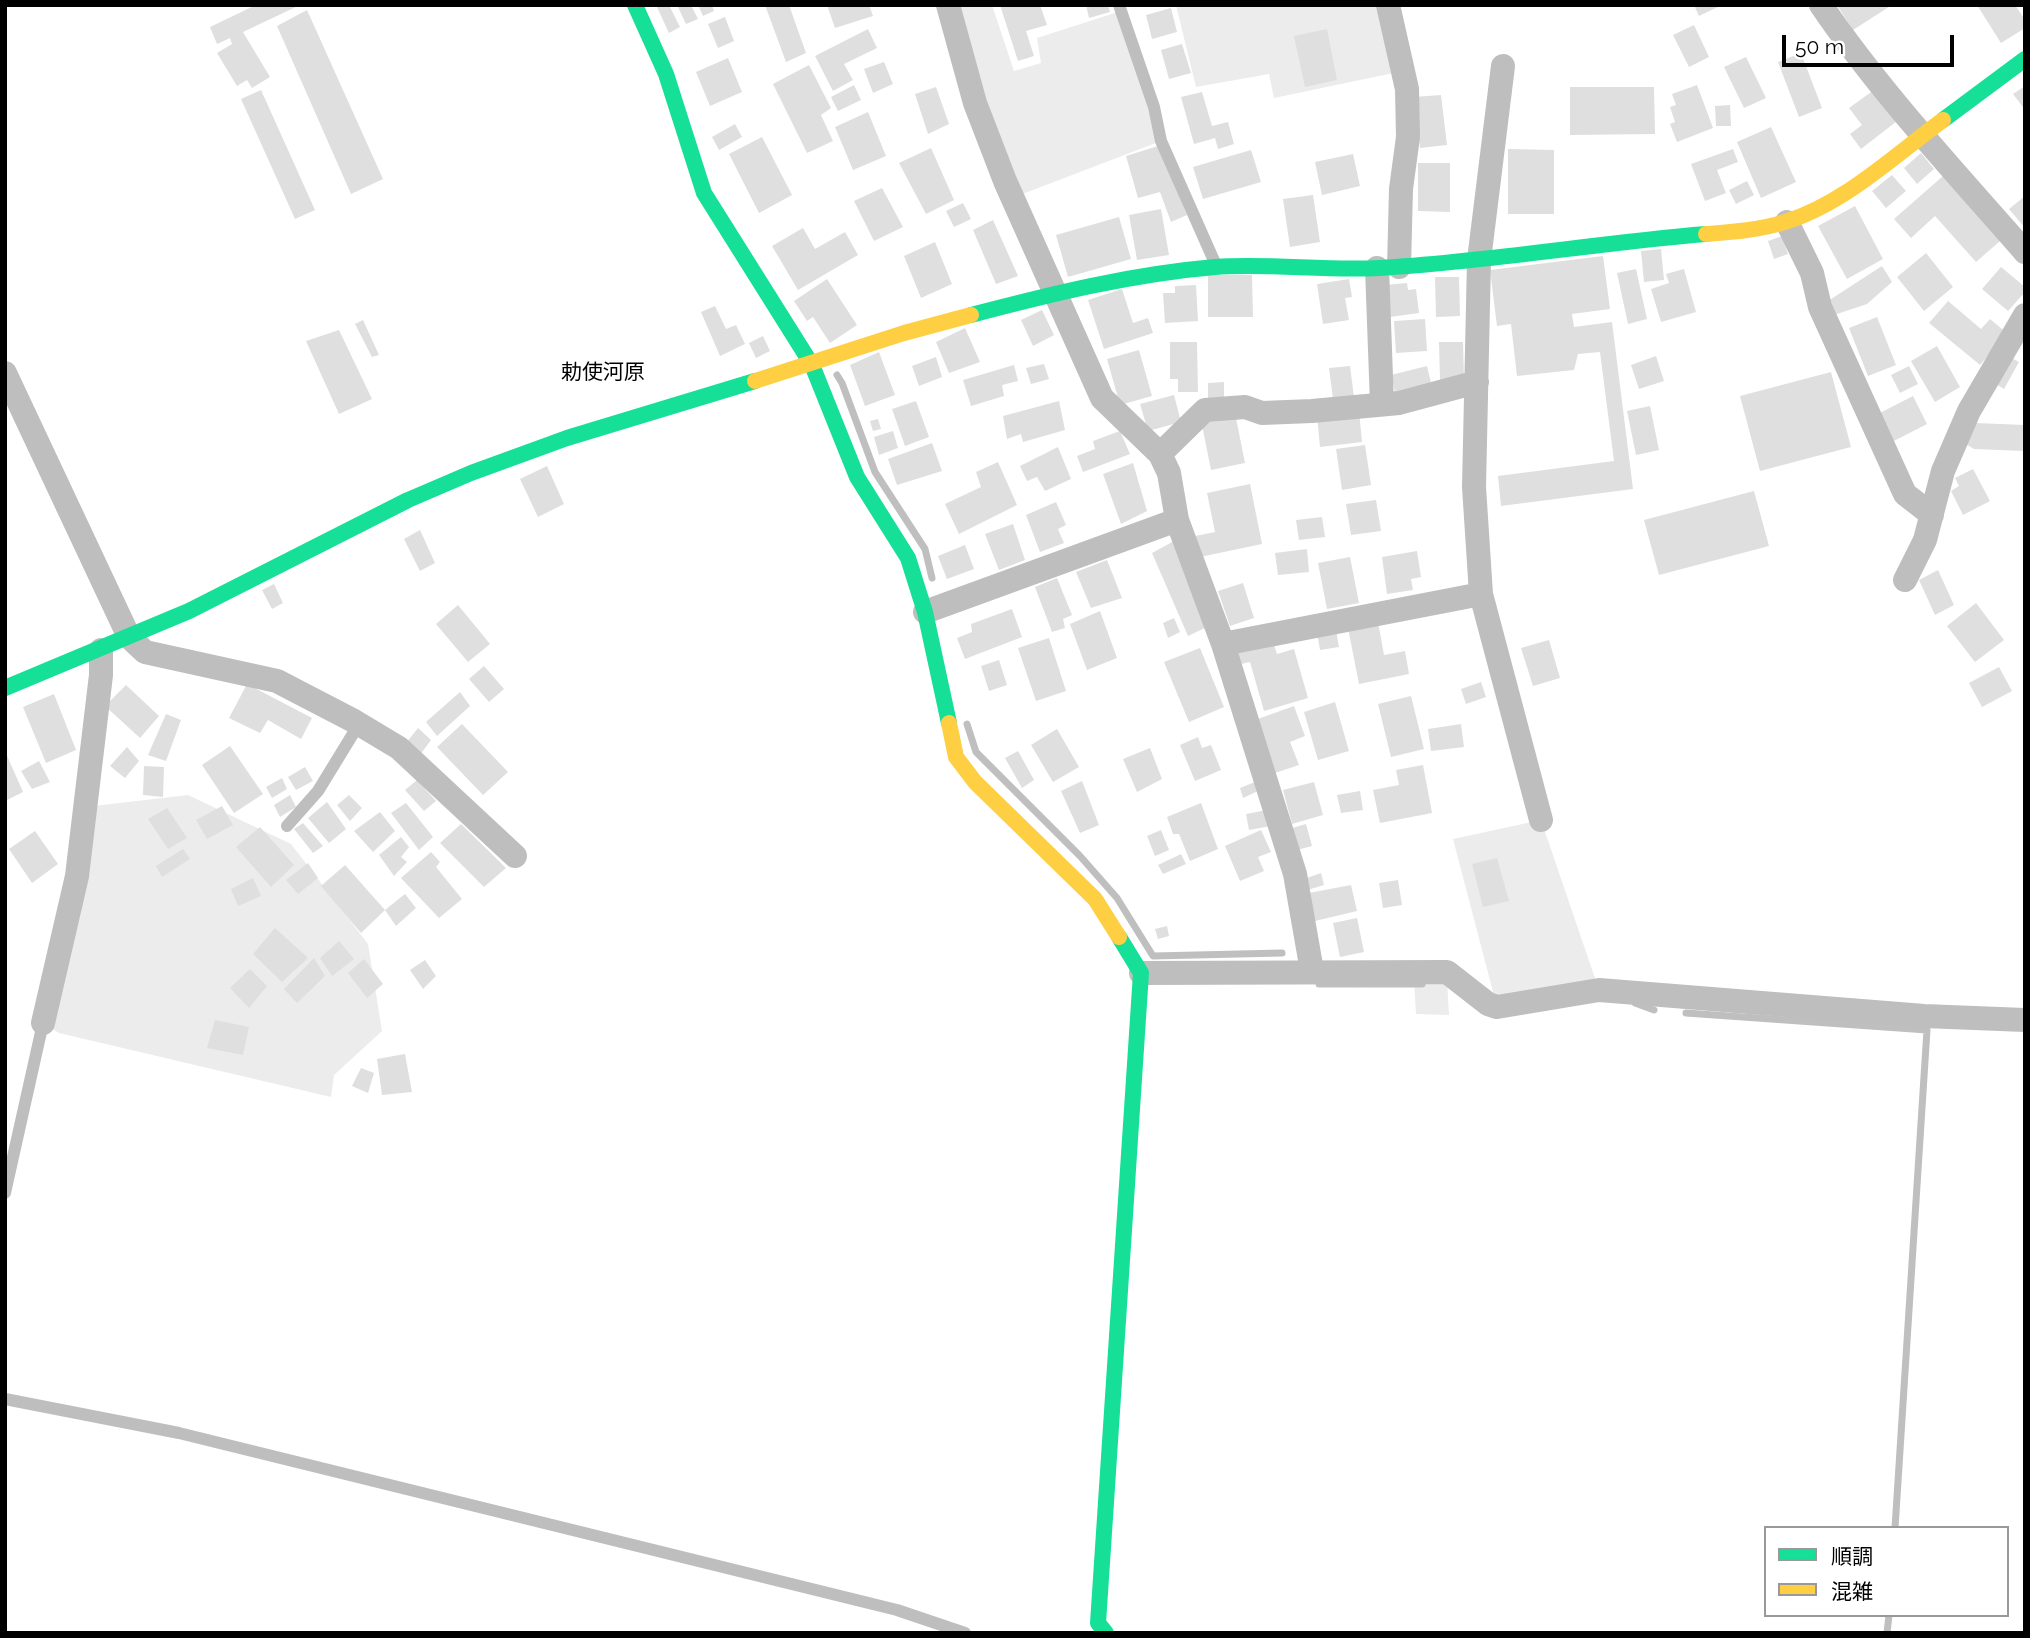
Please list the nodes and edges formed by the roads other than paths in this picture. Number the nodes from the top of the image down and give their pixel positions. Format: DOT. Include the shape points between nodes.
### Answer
graph roads {
  1 [pos="635,5"];
  2 [pos="948,5"];
  3 [pos="1119,5"];
  4 [pos="1388,5"];
  5 [pos="1821,5"];
  6 [pos="2025,59"];
  7 [pos="1503,66"];
  8 [pos="1922,134"];
  9 [pos="1787,222"];
  10 [pos="2025,252"];
  11 [pos="1479,260"];
  12 [pos="1217,267"];
  13 [pos="1388,267"];
  14 [pos="1055,293"];
  15 [pos="2025,315"];
  16 [pos="812,365"];
  17 [pos="5,373"];
  18 [pos="1477,382"];
  19 [pos="1382,404"];
  20 [pos="1160,454"];
  21 [pos="1932,515"];
  22 [pos="1177,520"];
  23 [pos="1905,580"];
  24 [pos="1481,594"];
  25 [pos="925,612"];
  26 [pos="129,637"];
  27 [pos="1223,644"];
  28 [pos="101,650"];
  29 [pos="5,688"];
  30 [pos="359,724"];
  31 [pos="1541,820"];
  32 [pos="287,826"];
  33 [pos="515,856"];
  34 [pos="1312,971"];
  35 [pos="1141,972"];
  36 [pos="2025,1020"];
  37 [pos="43,1023"];
  38 [pos="5,1193"];
  39 [pos="5,1399"];
  40 [pos="965,1633"];
  41 [pos="1106,1633"];
  1 -- 16 [label="street" via="666,74 704,193"];
  2 -- 14 [label="street" via="975,103"];
  3 -- 12 [label="lane" via="1161,141"];
  4 -- 13 [label="street" via="1407,89 1408,137"];
  5 -- 8 [label="street"];
  6 -- 8 [label="street"];
  7 -- 11 [label="street"];
  8 -- 9 [label="street" via="1839,196"];
  8 -- 10 [label="street"];
  9 -- 11 [label="street" via="1746,231"];
  9 -- 21 [label="street" via="1812,273 1819,307 1905,494"];
  11 -- 13 [label="street"];
  11 -- 18 [label="street"];
  12 -- 13 [label="street"];
  12 -- 14 [label="street"];
  13 -- 19 [label="street"];
  14 -- 16 [label="street" via="904,333"];
  14 -- 20 [label="street" via="1102,398"];
  15 -- 21 [label="street" via="1969,411 1943,471"];
  16 -- 25 [label="street" via="857,477 908,558"];
  16 -- 26 [label="street" via="649,412 474,472"];
  17 -- 26 [label="street"];
  18 -- 19 [label="street"];
  18 -- 24 [label="street" via="1474,487"];
  19 -- 20 [label="street" via="1312,411 1205,410"];
  20 -- 22 [label="street" via="1169,473"];
  21 -- 23 [label="street"];
  22 -- 25 [label="street"];
  22 -- 27 [label="street"];
  24 -- 27 [label="street"];
  24 -- 31 [label="street"];
  25 -- 35 [label="street" via="956,758 1095,899"];
  26 -- 28 [label="street"];
  26 -- 30 [label="street" via="145,652 277,681"];
  27 -- 34 [label="street" via="1295,874"];
  28 -- 29 [label="street"];
  28 -- 37 [label="street" via="77,876"];
  30 -- 32 [label="lane" via="318,791"];
  30 -- 33 [label="street" via="399,748"];
  34 -- 35 [label="street"];
  34 -- 36 [label="street" via="1447,972 1497,1007 1598,990 1911,1016"];
  35 -- 41 [label="street" via="1098,1623"];
  37 -- 38 [label="lane"];
  39 -- 40 [label="lane" via="189,1435 897,1610"];
}
